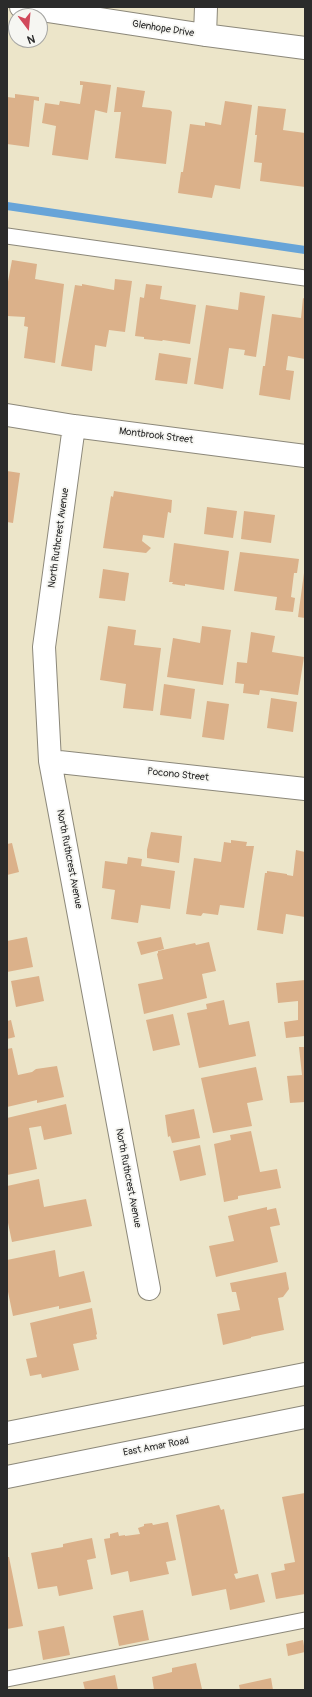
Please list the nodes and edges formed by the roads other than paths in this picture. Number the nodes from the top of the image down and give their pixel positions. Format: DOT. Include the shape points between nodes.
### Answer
graph roads {
  1 [pos="21,7"];
  2 [pos="206,7"];
  3 [pos="205,35"];
  4 [pos="305,48"];
  5 [pos="7,236"];
  6 [pos="305,278"];
  7 [pos="7,415"];
  8 [pos="74,426"];
  9 [pos="305,456"];
  10 [pos="50,761"];
  11 [pos="305,789"];
  12 [pos="149,1289"];
  13 [pos="305,1374"];
  14 [pos="305,1417"];
  15 [pos="7,1433"];
  16 [pos="7,1477"];
  17 [pos="305,1620"];
  18 [pos="7,1679"];
  1 -- 3 [label="street, Glenhope Drive"];
  2 -- 3 [label="street"];
  3 -- 4 [label="street, Glenhope Drive"];
  5 -- 6 [label="lane"];
  7 -- 8 [label="street, Montbrook Street"];
  8 -- 9 [label="street, Montbrook Street"];
  8 -- 10 [label="street, North Ruthcrest Avenue" via="44,647"];
  10 -- 11 [label="street, Pocono Street"];
  10 -- 12 [label="street, North Ruthcrest Avenue"];
  13 -- 15 [label="street"];
  14 -- 16 [label="street, East Amar Road"];
  17 -- 18 [label="lane"];
}
